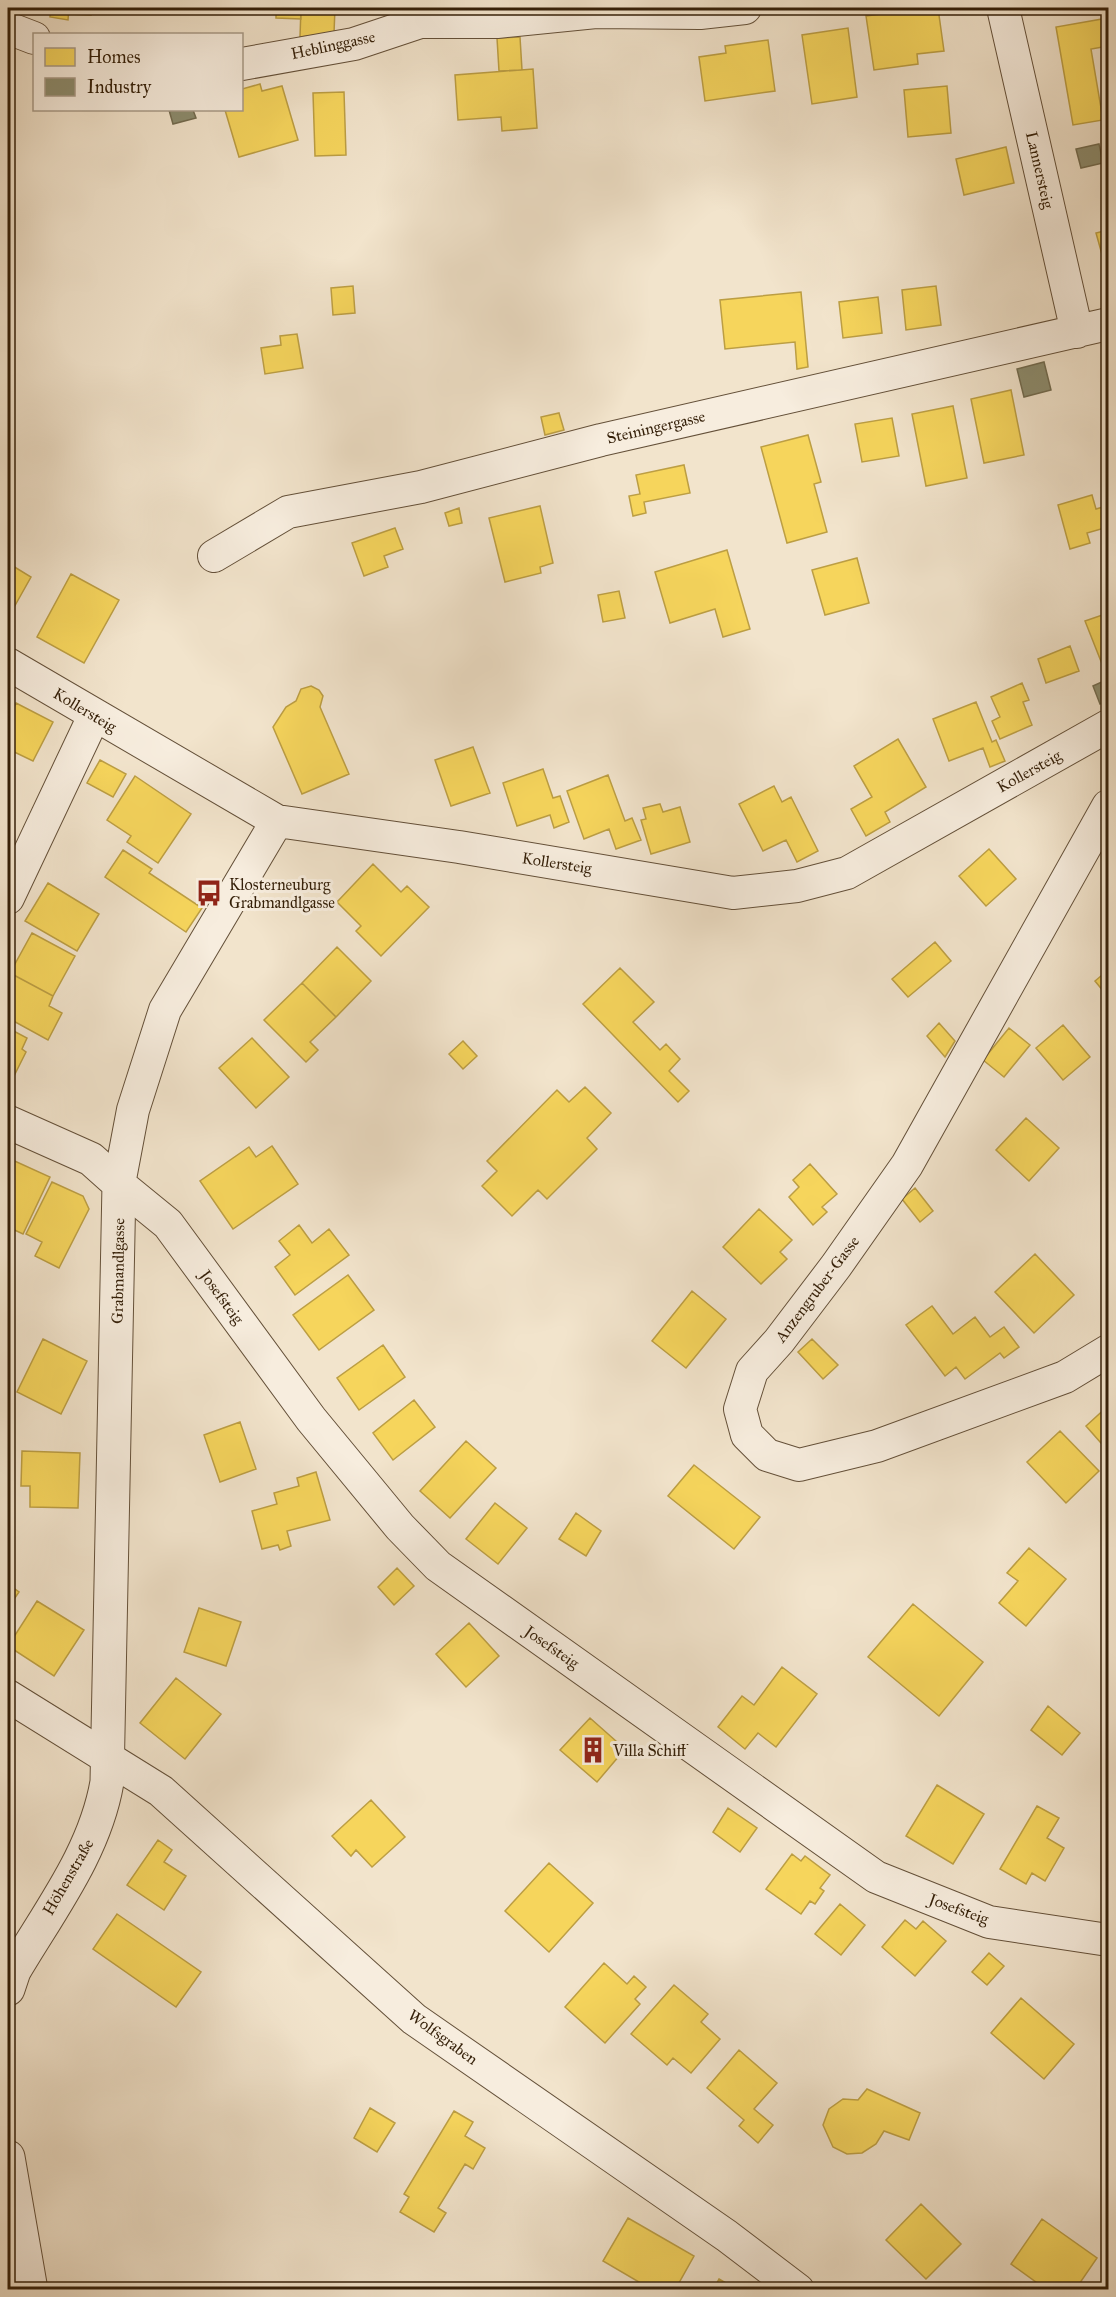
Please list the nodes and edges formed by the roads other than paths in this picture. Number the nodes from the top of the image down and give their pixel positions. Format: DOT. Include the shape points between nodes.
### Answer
graph roads {
  1 [pos="745,8"];
  2 [pos="1003,8"];
  3 [pos="8,28"];
  4 [pos="33,38"];
  5 [pos="243,64"];
  6 [pos="1108,324"];
  7 [pos="1077,332"];
  8 [pos="214,556"];
  9 [pos="8,664"];
  10 [pos="93,716"];
  11 [pos="1108,726"];
  12 [pos="1108,806"];
  13 [pos="277,821"];
  14 [pos="8,898"];
  15 [pos="8,1122"];
  16 [pos="119,1184"];
  17 [pos="1108,1351"];
  18 [pos="8,1696"];
  19 [pos="109,1758"];
  20 [pos="1108,1940"];
  21 [pos="8,1989"];
  22 [pos="8,2157"];
  23 [pos="31,2289"];
  24 [pos="798,2289"];
  1 -- 5 [label="street, Heblinggasse" via="700,13 596,12 497,22 420,22 354,44"];
  2 -- 7 [label="street, Lannersteig"];
  3 -- 4 [label="street"];
  6 -- 7 [label="street, Steiningergasse"];
  7 -- 8 [label="street, Steiningergasse" via="601,440 422,487 288,512"];
  9 -- 10 [label="street, Kollersteig"];
  10 -- 13 [label="street, Kollersteig"];
  10 -- 14 [label="street"];
  11 -- 13 [label="street, Kollersteig" via="848,873 797,886 733,893"];
  12 -- 17 [label="street, Anzengruber-Gasse" via="907,1165 836,1266 752,1371 740,1409 747,1435 767,1455 799,1465 877,1446 1065,1377"];
  13 -- 16 [label="street, Grabmandlgasse" via="165,1010 133,1110"];
  15 -- 16 [label="street" via="91,1159"];
  16 -- 19 [label="street, Grabmandlgasse"];
  16 -- 20 [label="street, Josefsteig" via="168,1224 311,1419 400,1527 438,1566 876,1877 989,1922"];
  18 -- 19 [label="street, Wolfsgraben"];
  19 -- 21 [label="street, Höhenstraße" via="102,1809 93,1835 14,1971"];
  19 -- 24 [label="street, Wolfsgraben" via="161,1791 414,2019"];
  22 -- 23 [label="street"];
}
